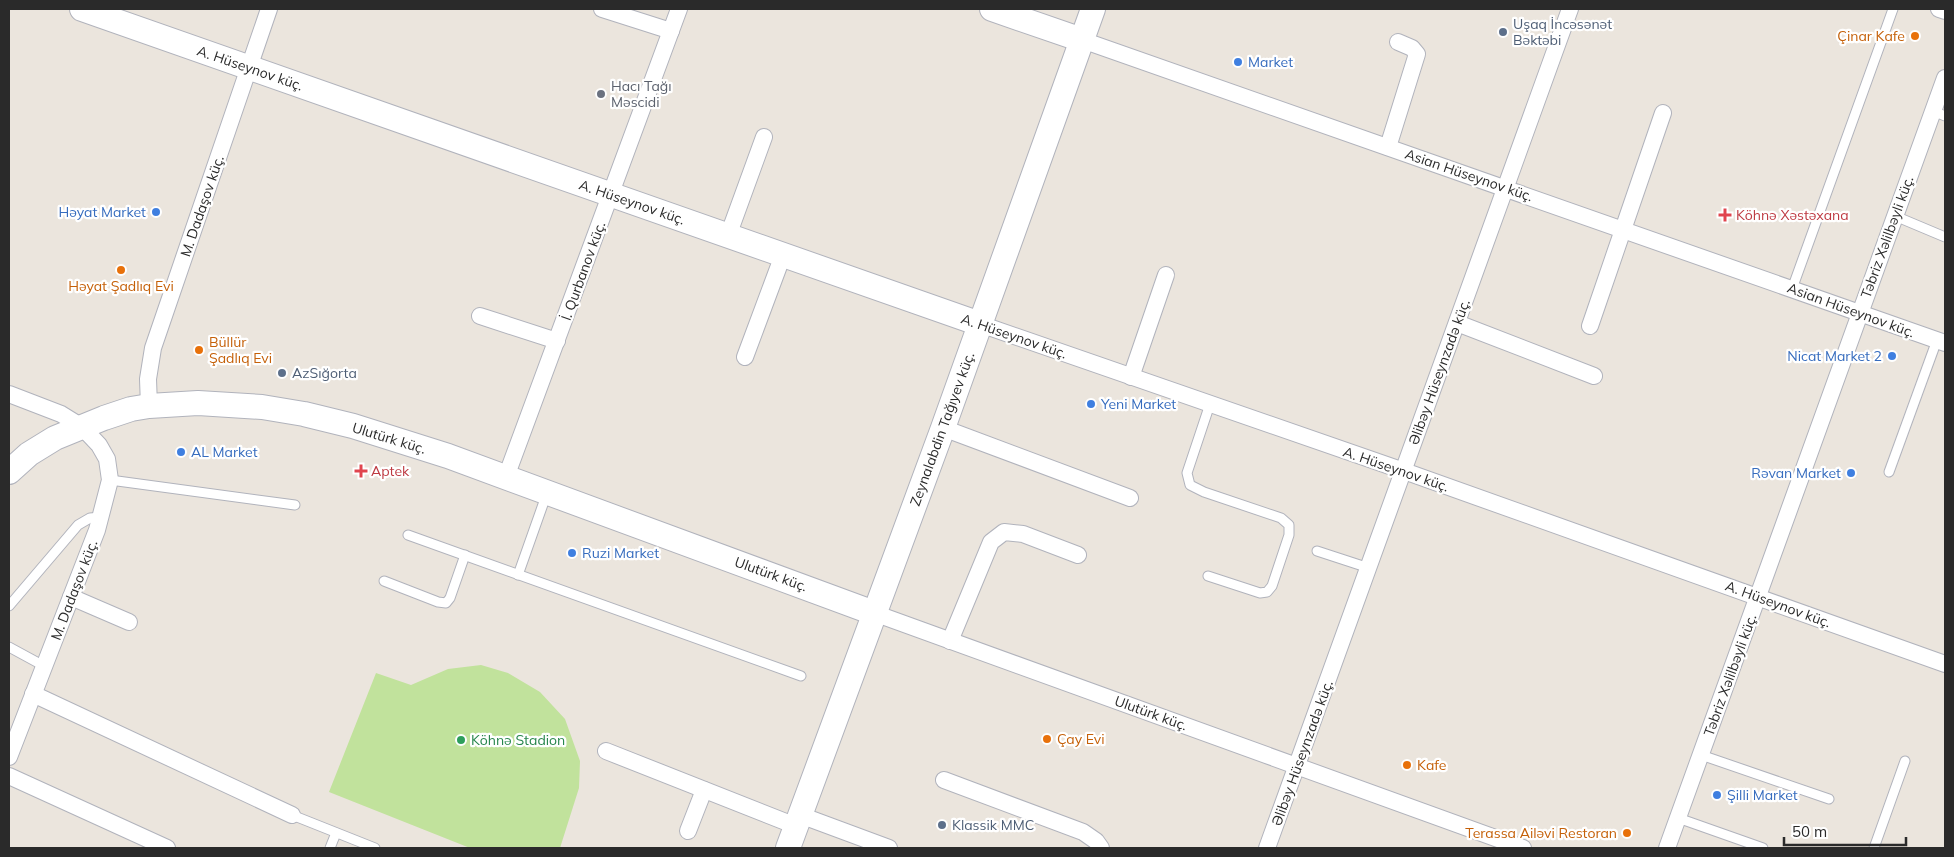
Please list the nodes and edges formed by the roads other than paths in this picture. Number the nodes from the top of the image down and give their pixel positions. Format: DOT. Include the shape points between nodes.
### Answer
graph roads {
  1 [pos="82,9"];
  2 [pos="269,9"];
  3 [pos="602,9"];
  4 [pos="679,9"];
  5 [pos="992,9"];
  6 [pos="1093,9"];
  7 [pos="1570,9"];
  8 [pos="1893,9"];
  9 [pos="1939,9"];
  10 [pos="1945,11"];
  11 [pos="671,31"];
  12 [pos="1082,40"];
  13 [pos="1398,42"];
  14 [pos="249,67"];
  15 [pos="1945,78"];
  16 [pos="1663,113"];
  17 [pos="1939,114"];
  18 [pos="764,137"];
  19 [pos="1388,147"];
  20 [pos="1506,188"];
  21 [pos="612,195"];
  22 [pos="1895,216"];
  23 [pos="1623,229"];
  24 [pos="728,236"];
  25 [pos="1945,237"];
  26 [pos="783,255"];
  27 [pos="1166,275"];
  28 [pos="1792,289"];
  29 [pos="1860,313"];
  30 [pos="480,316"];
  31 [pos="1457,323"];
  32 [pos="980,324"];
  33 [pos="1590,326"];
  34 [pos="557,341"];
  35 [pos="1941,342"];
  36 [pos="745,357"];
  37 [pos="1594,376"];
  38 [pos="1131,377"];
  39 [pos="9,394"];
  40 [pos="1210,404"];
  41 [pos="149,406"];
  42 [pos="82,427"];
  43 [pos="943,428"];
  44 [pos="1404,471"];
  45 [pos="9,472"];
  46 [pos="1890,472"];
  47 [pos="506,477"];
  48 [pos="110,480"];
  49 [pos="547,492"];
  50 [pos="1130,498"];
  51 [pos="295,505"];
  52 [pos="101,517"];
  53 [pos="408,535"];
  54 [pos="1318,550"];
  55 [pos="465,555"];
  56 [pos="1078,555"];
  57 [pos="1369,568"];
  58 [pos="518,575"];
  59 [pos="1208,576"];
  60 [pos="384,581"];
  61 [pos="71,597"];
  62 [pos="1758,597"];
  63 [pos="9,606"];
  64 [pos="874,613"];
  65 [pos="129,622"];
  66 [pos="950,641"];
  67 [pos="9,647"];
  68 [pos="1945,664"];
  69 [pos="44,666"];
  70 [pos="801,676"];
  71 [pos="33,694"];
  72 [pos="606,751"];
  73 [pos="1701,755"];
  74 [pos="9,757"];
  75 [pos="1905,761"];
  76 [pos="1297,766"];
  77 [pos="9,776"];
  78 [pos="944,780"];
  79 [pos="704,790"];
  80 [pos="1829,799"];
  81 [pos="292,815"];
  82 [pos="1678,818"];
  83 [pos="798,821"];
  84 [pos="688,830"];
  85 [pos="336,833"];
  86 [pos="167,848"];
  87 [pos="330,848"];
  88 [pos="375,848"];
  89 [pos="788,848"];
  90 [pos="889,848"];
  91 [pos="1101,848"];
  92 [pos="1268,848"];
  93 [pos="1523,848"];
  94 [pos="1667,848"];
  95 [pos="1763,848"];
  96 [pos="1874,848"];
  1 -- 14 [label="street, A. Hüseynov küç."];
  2 -- 14 [label="street, M. Dadaşov küç."];
  3 -- 11 [label="street"];
  4 -- 11 [label="street, İ. Qurbanov küç."];
  5 -- 12 [label="street, Asian Hüseynov küç."];
  6 -- 12 [label="street, Zeynalabdin Tağıyev küç."];
  7 -- 20 [label="street, Əlibəy Hüseynzadə küç."];
  8 -- 28 [label="lane"];
  9 -- 10 [label="street"];
  11 -- 21 [label="street, İ. Qurbanov küç."];
  12 -- 19 [label="street, Asian Hüseynov küç."];
  12 -- 32 [label="street, Zeynalabdin Tağıyev küç."];
  13 -- 19 [label="street" via="1417,54"];
  14 -- 21 [label="street, A. Hüseynov küç."];
  14 -- 41 [label="street, M. Dadaşov küç." via="153,348 148,379"];
  15 -- 17 [label="street, Təbriz Xəlilbəyli küç."];
  16 -- 23 [label="street"];
  17 -- 22 [label="street, Təbriz Xəlilbəyli küç."];
  18 -- 24 [label="street"];
  19 -- 20 [label="street, Asian Hüseynov küç."];
  20 -- 23 [label="street, Asian Hüseynov küç."];
  20 -- 31 [label="street, Əlibəy Hüseynzadə küç."];
  21 -- 24 [label="street, A. Hüseynov küç."];
  21 -- 34 [label="street, İ. Qurbanov küç."];
  22 -- 25 [label="lane"];
  22 -- 29 [label="street, Təbriz Xəlilbəyli küç."];
  23 -- 28 [label="street, Asian Hüseynov küç."];
  23 -- 33 [label="street"];
  24 -- 26 [label="street, A. Hüseynov küç."];
  26 -- 32 [label="street, A. Hüseynov küç."];
  26 -- 36 [label="street"];
  27 -- 38 [label="street"];
  28 -- 29 [label="street, Asian Hüseynov küç."];
  29 -- 35 [label="street, Asian Hüseynov küç."];
  29 -- 62 [label="street, Təbriz Xəlilbəyli küç."];
  30 -- 34 [label="street"];
  31 -- 37 [label="street"];
  31 -- 44 [label="street, Əlibəy Hüseynzadə küç."];
  32 -- 38 [label="street, A. Hüseynov küç."];
  32 -- 43 [label="street, Zeynalabdin Tağıyev küç."];
  34 -- 47 [label="street, İ. Qurbanov küç."];
  35 -- 46 [label="lane"];
  38 -- 40 [label="street, A. Hüseynov küç."];
  39 -- 42 [label="street" via="48,408"];
  40 -- 44 [label="street, A. Hüseynov küç."];
  40 -- 59 [label="lane" via="1187,473 1190,485 1281,518 1289,525 1290,535 1267,592"];
  41 -- 42 [label="street, Ulutürk küç." via="131,409"];
  41 -- 47 [label="street, Ulutürk küç." via="198,403 262,407 304,414 353,426"];
  42 -- 45 [label="street, Ulutürk küç." via="55,438"];
  42 -- 48 [label="street, M. Dadaşov küç." via="99,445"];
  43 -- 50 [label="street"];
  43 -- 64 [label="street, Zeynalabdin Tağıyev küç."];
  44 -- 57 [label="street, Əlibəy Hüseynzadə küç."];
  44 -- 62 [label="street, A. Hüseynov küç."];
  47 -- 49 [label="street, Ulutürk küç."];
  48 -- 51 [label="lane"];
  48 -- 52 [label="street, M. Dadaşov küç."];
  49 -- 58 [label="lane"];
  49 -- 64 [label="street, Ulutürk küç."];
  52 -- 61 [label="street, M. Dadaşov küç."];
  52 -- 63 [label="lane" via="90,518 78,525"];
  53 -- 55 [label="lane"];
  54 -- 57 [label="lane"];
  55 -- 58 [label="lane"];
  55 -- 60 [label="lane" via="446,603"];
  56 -- 66 [label="street" via="1023,534 1004,532 991,542"];
  57 -- 76 [label="street, Əlibəy Hüseynzadə küç."];
  58 -- 70 [label="lane"];
  61 -- 65 [label="street"];
  61 -- 69 [label="street, M. Dadaşov küç."];
  62 -- 68 [label="street, A. Hüseynov küç."];
  62 -- 73 [label="street, Təbriz Xəlilbəyli küç."];
  64 -- 66 [label="street, Ulutürk küç."];
  64 -- 83 [label="street, Zeynalabdin Tağıyev küç."];
  66 -- 76 [label="street, Ulutürk küç."];
  67 -- 69 [label="lane"];
  69 -- 71 [label="street, M. Dadaşov küç."];
  71 -- 74 [label="street, M. Dadaşov küç."];
  71 -- 81 [label="street"];
  72 -- 79 [label="street"];
  73 -- 80 [label="lane"];
  73 -- 82 [label="street, Təbriz Xəlilbəyli küç."];
  75 -- 96 [label="lane"];
  76 -- 92 [label="street, Əlibəy Hüseynzadə küç."];
  76 -- 93 [label="street, Ulutürk küç."];
  77 -- 86 [label="street"];
  78 -- 91 [label="street" via="1083,832"];
  79 -- 83 [label="street"];
  79 -- 84 [label="street"];
  81 -- 85 [label="lane"];
  82 -- 94 [label="street, Təbriz Xəlilbəyli küç."];
  82 -- 95 [label="lane"];
  83 -- 89 [label="street, Zeynalabdin Tağıyev küç."];
  83 -- 90 [label="street"];
  85 -- 87 [label="lane"];
  85 -- 88 [label="lane"];
}
